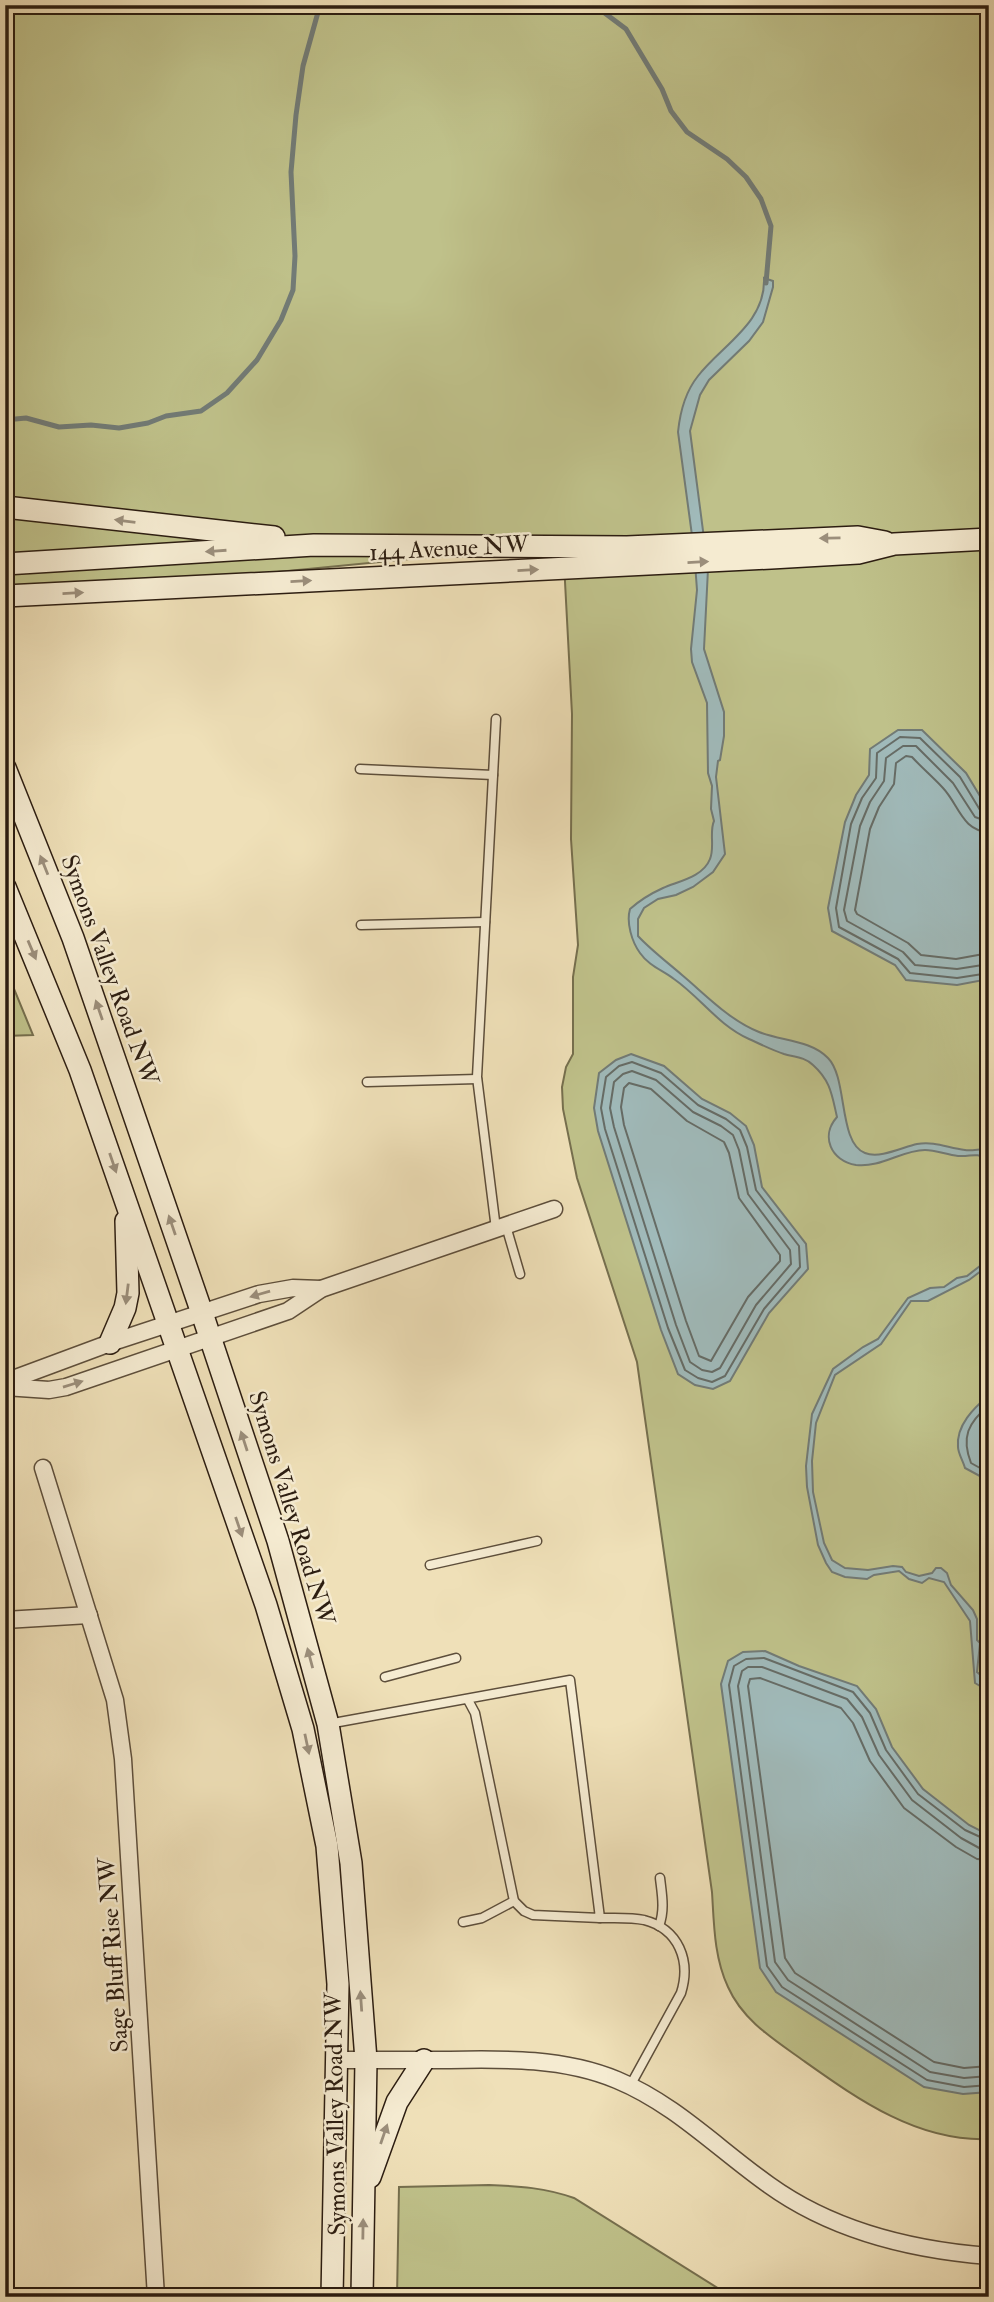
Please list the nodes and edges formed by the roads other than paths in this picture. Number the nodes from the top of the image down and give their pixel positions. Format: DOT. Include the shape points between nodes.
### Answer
graph roads {
  1 [pos="5,507"];
  2 [pos="989,538"];
  3 [pos="314,545"];
  4 [pos="629,556"];
  5 [pos="5,564"];
  6 [pos="5,596"];
  7 [pos="496,719"];
  8 [pos="5,768"];
  9 [pos="360,769"];
  10 [pos="493,775"];
  11 [pos="5,887"];
  12 [pos="485,922"];
  13 [pos="360,925"];
  14 [pos="477,1079"];
  15 [pos="368,1082"];
  16 [pos="126,1201"];
  17 [pos="554,1209"];
  18 [pos="500,1227"];
  19 [pos="520,1274"];
  20 [pos="321,1289"];
  21 [pos="202,1313"];
  22 [pos="167,1324"];
  23 [pos="210,1339"];
  24 [pos="110,1343"];
  25 [pos="176,1350"];
  26 [pos="5,1385"];
  27 [pos="43,1468"];
  28 [pos="537,1541"];
  29 [pos="430,1566"];
  30 [pos="89,1615"];
  31 [pos="5,1620"];
  32 [pos="456,1658"];
  33 [pos="385,1676"];
  34 [pos="468,1700"];
  35 [pos="328,1724"];
  36 [pos="660,1878"];
  37 [pos="514,1901"];
  38 [pos="600,1918"];
  39 [pos="463,1922"];
  40 [pos="659,1926"];
  41 [pos="337,2060"];
  42 [pos="366,2060"];
  43 [pos="424,2060"];
  44 [pos="630,2086"];
  45 [pos="363,2199"];
  46 [pos="989,2256"];
  47 [pos="156,2297"];
  48 [pos="332,2297"];
  49 [pos="362,2297"];
  3 -- 1 [label="main road, one-way"];
  2 -- 4 [label="main road, 144 Avenue NW" via="894,544 858,553 768,549"];
  3 -- 4 [label="main road, 144 Avenue NW"];
  3 -- 5 [label="main road, 144 Avenue NW, one-way"];
  6 -- 4 [label="main road, 144 Avenue NW, one-way"];
  7 -- 10 [label="lane"];
  21 -- 8 [label="main road, Symons Valley Road NW, one-way" via="81,961"];
  9 -- 10 [label="lane"];
  10 -- 12 [label="lane"];
  11 -- 16 [label="main road, Symons Valley Road NW, one-way" via="80,1070"];
  12 -- 13 [label="lane"];
  12 -- 14 [label="lane"];
  14 -- 15 [label="lane"];
  14 -- 18 [label="lane"];
  16 -- 22 [label="main road, Symons Valley Road NW"];
  16 -- 24 [label="main road, one-way" via="128,1293"];
  17 -- 18 [label="street"];
  18 -- 19 [label="lane"];
  18 -- 20 [label="street"];
  20 -- 21 [label="street, one-way" via="276,1290"];
  20 -- 23 [label="street" via="288,1311"];
  21 -- 22 [label="street"];
  21 -- 23 [label="main road, Symons Valley Road NW"];
  22 -- 24 [label="street"];
  22 -- 25 [label="main road, Symons Valley Road NW"];
  23 -- 25 [label="street"];
  35 -- 23 [label="main road, Symons Valley Road NW, one-way" via="278,1541"];
  24 -- 26 [label="street"];
  26 -- 25 [label="street, one-way" via="49,1390 66,1387"];
  25 -- 41 [label="main road, Symons Valley Road NW, one-way" via="266,1605 303,1728 327,1846 338,1984"];
  27 -- 30 [label="street, Sage Bluff Rise NW"];
  28 -- 29 [label="lane"];
  30 -- 31 [label="street"];
  30 -- 47 [label="street, Sage Bluff Rise NW" via="116,1700 123,1759"];
  32 -- 33 [label="lane"];
  34 -- 35 [label="lane"];
  34 -- 37 [label="lane" via="475,1713"];
  34 -- 38 [label="lane" via="570,1680"];
  42 -- 35 [label="main road, Symons Valley Road NW, one-way" via="351,1863"];
  36 -- 40 [label="lane" via="663,1917"];
  37 -- 38 [label="lane" via="533,1915"];
  37 -- 39 [label="lane" via="482,1918"];
  38 -- 40 [label="lane" via="644,1920"];
  40 -- 44 [label="lane" via="682,1950 685,1980"];
  41 -- 42 [label="street"];
  41 -- 48 [label="main road, Symons Valley Road NW"];
  42 -- 43 [label="street"];
  42 -- 45 [label="main road, Symons Valley Road NW"];
  43 -- 44 [label="street" via="545,2062"];
  45 -- 43 [label="main road, one-way" via="397,2102"];
  44 -- 46 [label="street" via="671,2108 768,2185 810,2211 896,2241"];
  49 -- 45 [label="main road, Symons Valley Road NW, one-way"];
}
